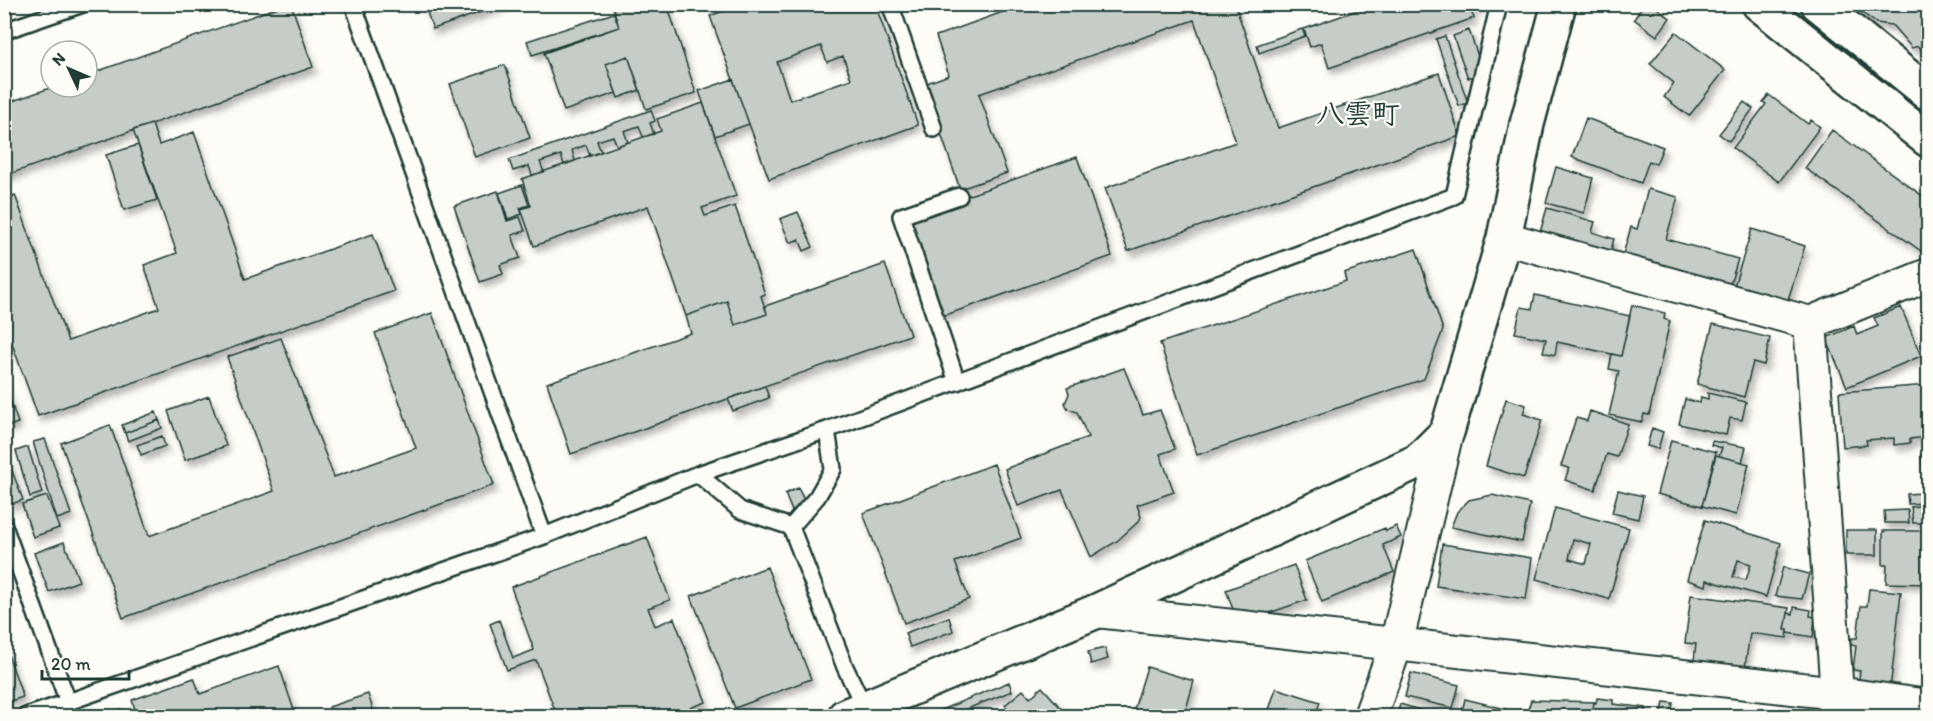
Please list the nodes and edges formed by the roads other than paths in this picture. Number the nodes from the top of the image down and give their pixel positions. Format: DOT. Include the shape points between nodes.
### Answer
graph roads {
  1 [pos="83,4"];
  2 [pos="353,4"];
  3 [pos="890,4"];
  4 [pos="1499,4"];
  5 [pos="1559,4"];
  6 [pos="1759,4"];
  7 [pos="1818,4"];
  8 [pos="4,31"];
  9 [pos="1929,93"];
  10 [pos="934,129"];
  11 [pos="1929,140"];
  12 [pos="959,196"];
  13 [pos="1504,238"];
  14 [pos="1929,275"];
  15 [pos="1810,323"];
  16 [pos="957,382"];
  17 [pos="827,430"];
  18 [pos="1447,432"];
  19 [pos="698,474"];
  20 [pos="4,526"];
  21 [pos="791,527"];
  22 [pos="544,536"];
  23 [pos="1097,611"];
  24 [pos="1396,645"];
  25 [pos="68,702"];
  26 [pos="1834,705"];
  27 [pos="1929,706"];
  28 [pos="859,714"];
  29 [pos="26,717"];
  30 [pos="1370,717"];
  1 -- 8 [label="lane"];
  2 -- 22 [label="lane"];
  3 -- 10 [label="lane"];
  4 -- 16 [label="lane" via="1454,196"];
  5 -- 13 [label="street" via="1527,124"];
  6 -- 11 [label="street"];
  7 -- 9 [label="street"];
  12 -- 16 [label="lane" via="902,216"];
  13 -- 15 [label="street"];
  13 -- 18 [label="street"];
  14 -- 15 [label="street"];
  15 -- 26 [label="street"];
  16 -- 17 [label="lane"];
  17 -- 19 [label="lane"];
  17 -- 21 [label="lane" via="833,469 817,497"];
  18 -- 23 [label="street" via="1418,461"];
  18 -- 24 [label="street"];
  19 -- 21 [label="lane" via="740,510"];
  19 -- 22 [label="lane"];
  20 -- 25 [label="lane"];
  21 -- 28 [label="lane"];
  22 -- 25 [label="lane"];
  23 -- 24 [label="street"];
  23 -- 28 [label="street"];
  24 -- 26 [label="street"];
  24 -- 30 [label="street"];
  25 -- 29 [label="lane"];
  26 -- 27 [label="street"];
}
